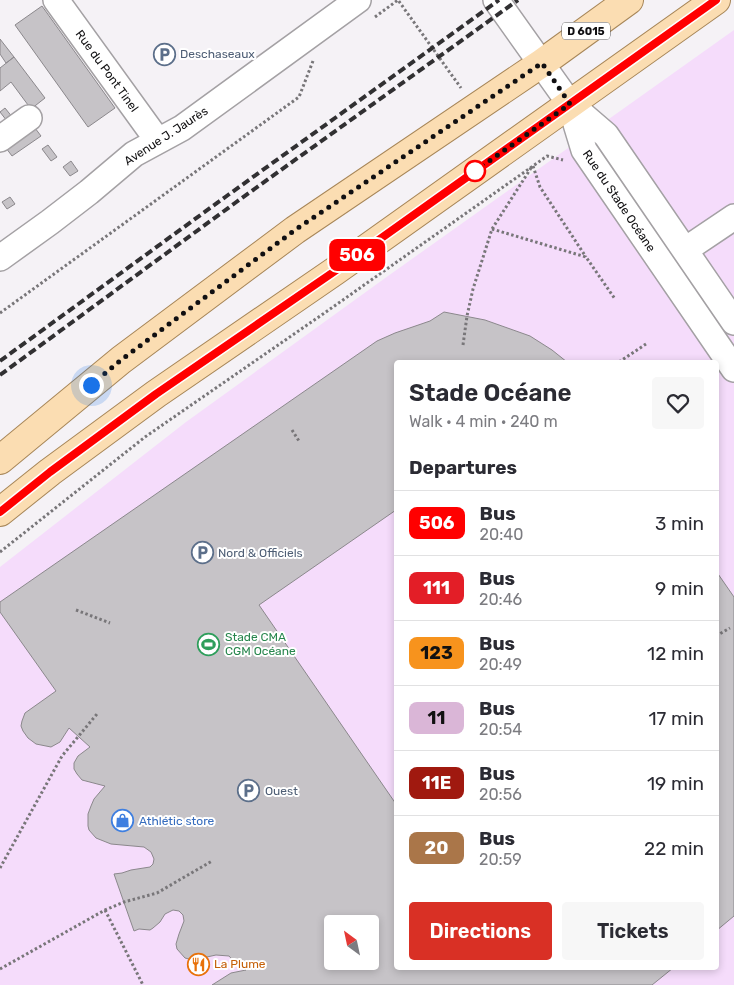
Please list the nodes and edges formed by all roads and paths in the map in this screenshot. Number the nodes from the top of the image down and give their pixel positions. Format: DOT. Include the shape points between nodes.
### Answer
graph roads {
  1 [pos="56,0"];
  2 [pos="398,0"];
  3 [pos="496,0"];
  4 [pos="629,0"];
  5 [pos="716,0"];
  6 [pos="366,8"];
  7 [pos="320,57"];
  8 [pos="542,63"];
  9 [pos="461,88"];
  10 [pos="570,104"];
  11 [pos="28,118"];
  12 [pos="0,139"];
  13 [pos="158,141"];
  14 [pos="567,161"];
  15 [pos="533,166"];
  16 [pos="734,217"];
  17 [pos="492,229"];
  18 [pos="685,250"];
  19 [pos="586,257"];
  20 [pos="0,258"];
  21 [pos="615,299"];
  22 [pos="0,313"];
  23 [pos="734,322"];
  24 [pos="646,344"];
  25 [pos="463,345"];
  26 [pos="622,360"];
  27 [pos="734,369"];
  28 [pos="292,430"];
  29 [pos="299,441"];
  30 [pos="0,460"];
  31 [pos="0,512"];
  32 [pos="0,552"];
  33 [pos="76,610"];
  34 [pos="110,623"];
  35 [pos="730,628"];
  36 [pos="719,634"];
  37 [pos="97,714"];
  38 [pos="212,861"];
  39 [pos="0,868"];
  40 [pos="105,910"];
  41 [pos="0,969"];
  42 [pos="142,985"];
  1 -- 13 [label="street, Rue du Pont Tinel"];
  2 -- 6 [label="path"];
  2 -- 9 [label="path"];
  3 -- 8 [label="street"];
  4 -- 8 [label="main road, D 6015"];
  5 -- 10 [label="main road"];
  6 -- 13 [label="street, Avenue J. Jaurès"];
  7 -- 22 [label="path" via="312,62 299,96"];
  8 -- 10 [label="street"];
  8 -- 30 [label="main road, D 6015" via="295,230 121,360"];
  10 -- 18 [label="street" via="606,135"];
  10 -- 27 [label="street, Rue du Stade Océane" via="584,150"];
  10 -- 31 [label="main road" via="156,394"];
  11 -- 12 [label="street"];
  13 -- 20 [label="street, Avenue J. Jaurès" via="134,154"];
  14 -- 15 [label="path" via="547,156"];
  15 -- 17 [label="path"];
  15 -- 19 [label="path" via="540,187"];
  15 -- 32 [label="path" via="145,437"];
  16 -- 18 [label="street"];
  17 -- 19 [label="path"];
  17 -- 25 [label="path" via="473,289"];
  18 -- 23 [label="street"];
  19 -- 21 [label="path"];
  24 -- 26 [label="path"];
  28 -- 29 [label="path"];
  33 -- 34 [label="path"];
  35 -- 36 [label="path"];
  37 -- 39 [label="path" via="62,756"];
  38 -- 40 [label="path" via="157,893"];
  40 -- 41 [label="path"];
  40 -- 42 [label="path"];
}
